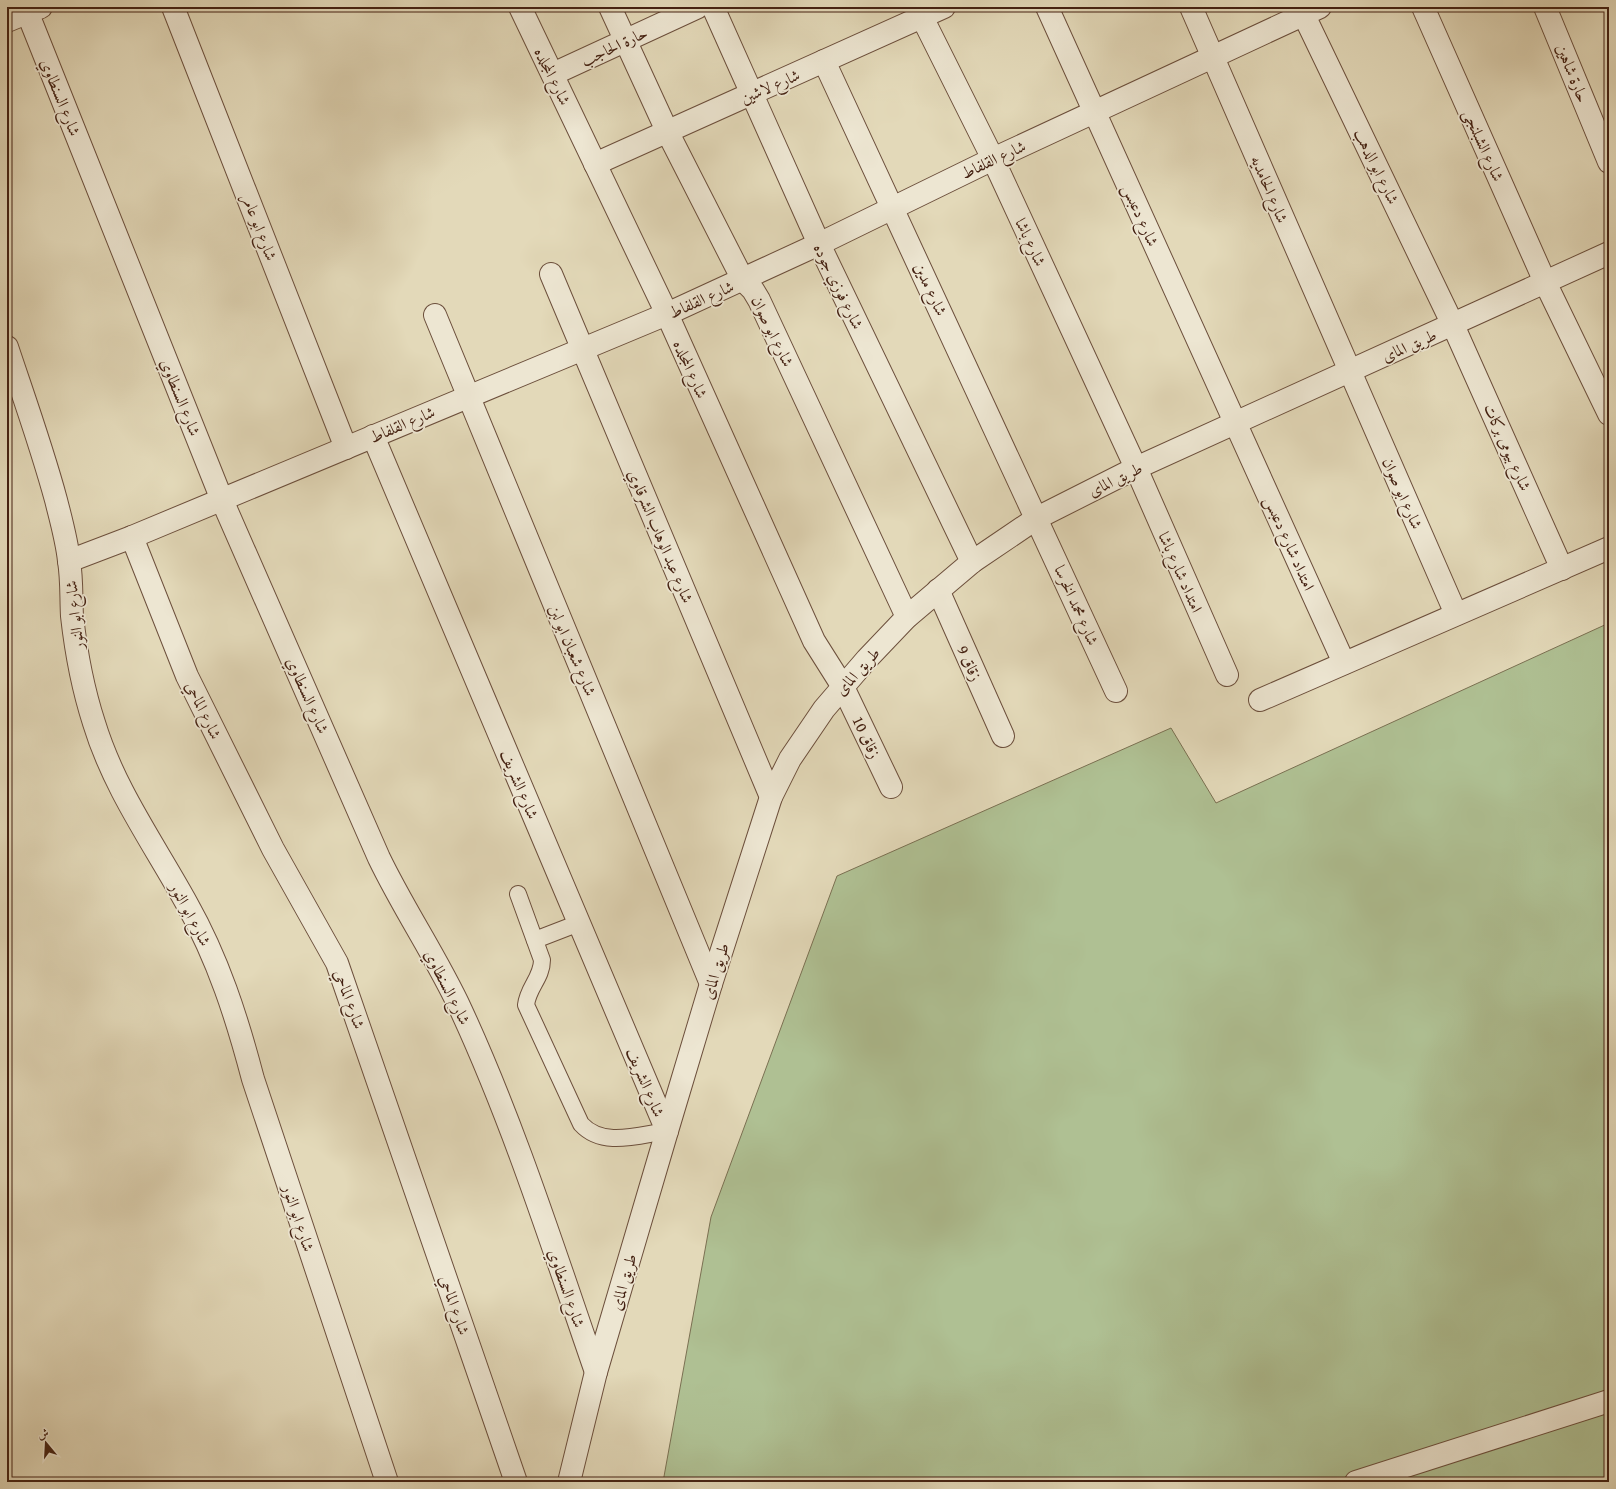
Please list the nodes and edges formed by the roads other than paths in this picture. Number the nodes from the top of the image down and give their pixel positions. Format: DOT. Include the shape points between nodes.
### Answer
graph roads {
  1 [pos="173,7"];
  2 [pos="520,7"];
  3 [pos="610,7"];
  4 [pos="698,7"];
  5 [pos="713,7"];
  6 [pos="944,7"];
  7 [pos="1046,7"];
  8 [pos="1191,7"];
  9 [pos="1423,7"];
  10 [pos="1545,7"];
  11 [pos="34,10"];
  12 [pos="1308,10"];
  13 [pos="922,17"];
  14 [pos="7,22"];
  15 [pos="625,40"];
  16 [pos="1213,56"];
  17 [pos="824,61"];
  18 [pos="553,74"];
  19 [pos="751,94"];
  20 [pos="1094,112"];
  21 [pos="667,131"];
  22 [pos="993,159"];
  23 [pos="1609,162"];
  24 [pos="595,164"];
  25 [pos="893,208"];
  26 [pos="818,244"];
  27 [pos="1609,253"];
  28 [pos="550,274"];
  29 [pos="743,280"];
  30 [pos="1545,282"];
  31 [pos="667,314"];
  32 [pos="435,315"];
  33 [pos="1454,325"];
  34 [pos="7,347"];
  35 [pos="582,349"];
  36 [pos="1349,371"];
  37 [pos="468,397"];
  38 [pos="1609,414"];
  39 [pos="1235,424"];
  40 [pos="373,436"];
  41 [pos="346,448"];
  42 [pos="1136,468"];
  43 [pos="222,500"];
  44 [pos="1037,518"];
  45 [pos="132,537"];
  46 [pos="1609,548"];
  47 [pos="70,561"];
  48 [pos="972,562"];
  49 [pos="1562,569"];
  50 [pos="938,590"];
  51 [pos="1456,614"];
  52 [pos="907,617"];
  53 [pos="1344,663"];
  54 [pos="1227,675"];
  55 [pos="843,687"];
  56 [pos="1116,691"];
  57 [pos="1260,700"];
  58 [pos="1003,736"];
  59 [pos="891,787"];
  60 [pos="771,797"];
  61 [pos="518,894"];
  62 [pos="579,923"];
  63 [pos="535,940"];
  64 [pos="711,984"];
  65 [pos="667,1131"];
  66 [pos="596,1372"];
  67 [pos="1609,1401"];
  68 [pos="387,1482"];
  69 [pos="516,1482"];
  70 [pos="568,1482"];
  71 [pos="1356,1482"];
  1 -- 41 [label="street, شارع ابو عامر"];
  2 -- 18 [label="street, شارع المجلده"];
  3 -- 15 [label="street, شارع ابو صوان"];
  4 -- 15 [label="street, حارة الحاجب"];
  5 -- 19 [label="street, شارع فوزي جوده"];
  6 -- 13 [label="street, شارع لاشين"];
  7 -- 20 [label="street, شارع دعبس"];
  8 -- 16 [label="street, شارع الحامديه"];
  9 -- 30 [label="street, شارع الشبلنجى"];
  10 -- 23 [label="street, حارة شاهين"];
  11 -- 14 [label="street"];
  11 -- 43 [label="street, شارع السنطاوي"];
  12 -- 16 [label="street, شارع القلفاط"];
  12 -- 33 [label="street, شارع ابو الدهب"];
  13 -- 17 [label="street, شارع لاشين"];
  13 -- 22 [label="street, شارع باشا"];
  15 -- 18 [label="street, حارة الحاجب"];
  15 -- 21 [label="street, شارع ابو صوان"];
  16 -- 20 [label="street, شارع القلفاط"];
  16 -- 36 [label="street, شارع الحامديه"];
  17 -- 19 [label="street, شارع لاشين"];
  17 -- 25 [label="street, شارع مدين"];
  18 -- 24 [label="street, شارع المجلده"];
  19 -- 21 [label="street, شارع لاشين"];
  19 -- 26 [label="street, شارع فوزي جوده"];
  20 -- 22 [label="street, شارع القلفاط"];
  20 -- 39 [label="street, شارع دعبس"];
  21 -- 24 [label="street, شارع لاشين"];
  21 -- 29 [label="street, شارع ابو صوان"];
  22 -- 25 [label="street, شارع القلفاط"];
  22 -- 42 [label="street, شارع باشا"];
  24 -- 31 [label="street, شارع المجلده"];
  25 -- 26 [label="street, شارع القلفاط"];
  25 -- 44 [label="street, شارع مدين"];
  26 -- 29 [label="street, شارع القلفاط"];
  26 -- 48 [label="street, شارع فوزي جوده"];
  27 -- 30 [label="street, طريق الماى"];
  28 -- 35 [label="street, شارع عبد الوهاب الشرقاوي"];
  29 -- 31 [label="street, شارع القلفاط"];
  29 -- 52 [label="street, شارع ابو صوان" via="759,300"];
  30 -- 33 [label="street, طريق الماى"];
  30 -- 38 [label="street, شارع الشبلنجى"];
  31 -- 35 [label="street, شارع القلفاط"];
  31 -- 55 [label="street, شارع المجلده" via="814,641"];
  32 -- 37 [label="street, شارع شعبان ابو لبن"];
  33 -- 36 [label="street, طريق الماى"];
  33 -- 49 [label="street, شارع بيومى بركات"];
  34 -- 47 [label="street, شارع ابو النور" via="46,464"];
  35 -- 37 [label="street, شارع القلفاط"];
  35 -- 60 [label="street, شارع عبد الوهاب الشرقاوي"];
  36 -- 39 [label="street, طريق الماى"];
  36 -- 51 [label="street, شارع ابو صوان"];
  37 -- 40 [label="street, شارع القلفاط"];
  37 -- 64 [label="street, شارع شعبان ابو لبن"];
  39 -- 42 [label="street, طريق الماى"];
  39 -- 53 [label="street, امتداد شارع دعبس"];
  40 -- 41 [label="street, شارع القلفاط"];
  40 -- 62 [label="street, شارع الشريف"];
  41 -- 43 [label="street, شارع القلفاط"];
  42 -- 44 [label="street, طريق الماى"];
  42 -- 54 [label="street, امتداد شارع باشا"];
  43 -- 45 [label="street, شارع القلفاط"];
  43 -- 66 [label="street, شارع السنطاوي" via="379,858 460,1009 487,1070 512,1132"];
  44 -- 48 [label="street, طريق الماى"];
  44 -- 56 [label="street, شارع محمد الخرسا"];
  45 -- 47 [label="street, شارع القلفاط"];
  45 -- 69 [label="street, شارع الماحي" via="187,676 273,849 337,963"];
  46 -- 49 [label="street"];
  47 -- 68 [label="street, شارع ابو النور" via="72,616 94,724 113,776 188,904 226,990 253,1079"];
  48 -- 50 [label="street, طريق الماى"];
  49 -- 51 [label="street"];
  50 -- 52 [label="street, طريق الماى"];
  50 -- 58 [label="street, زقاق 9"];
  51 -- 53 [label="street"];
  52 -- 55 [label="street, طريق الماى"];
  53 -- 57 [label="street"];
  55 -- 59 [label="street, زقاق 10"];
  55 -- 60 [label="street, طريق الماى" via="806,733"];
  60 -- 64 [label="street, طريق الماى"];
  61 -- 63 [label="lane"];
  62 -- 63 [label="lane"];
  62 -- 65 [label="street, شارع الشريف"];
  63 -- 65 [label="lane" via="542,960 542,970 532,985 526,1005 581,1124 594,1135 610,1138"];
  64 -- 65 [label="street, طريق الماى"];
  65 -- 66 [label="street, طريق الماى"];
  66 -- 70 [label="street, طريق الماى"];
  67 -- 71 [label="street"];
}
